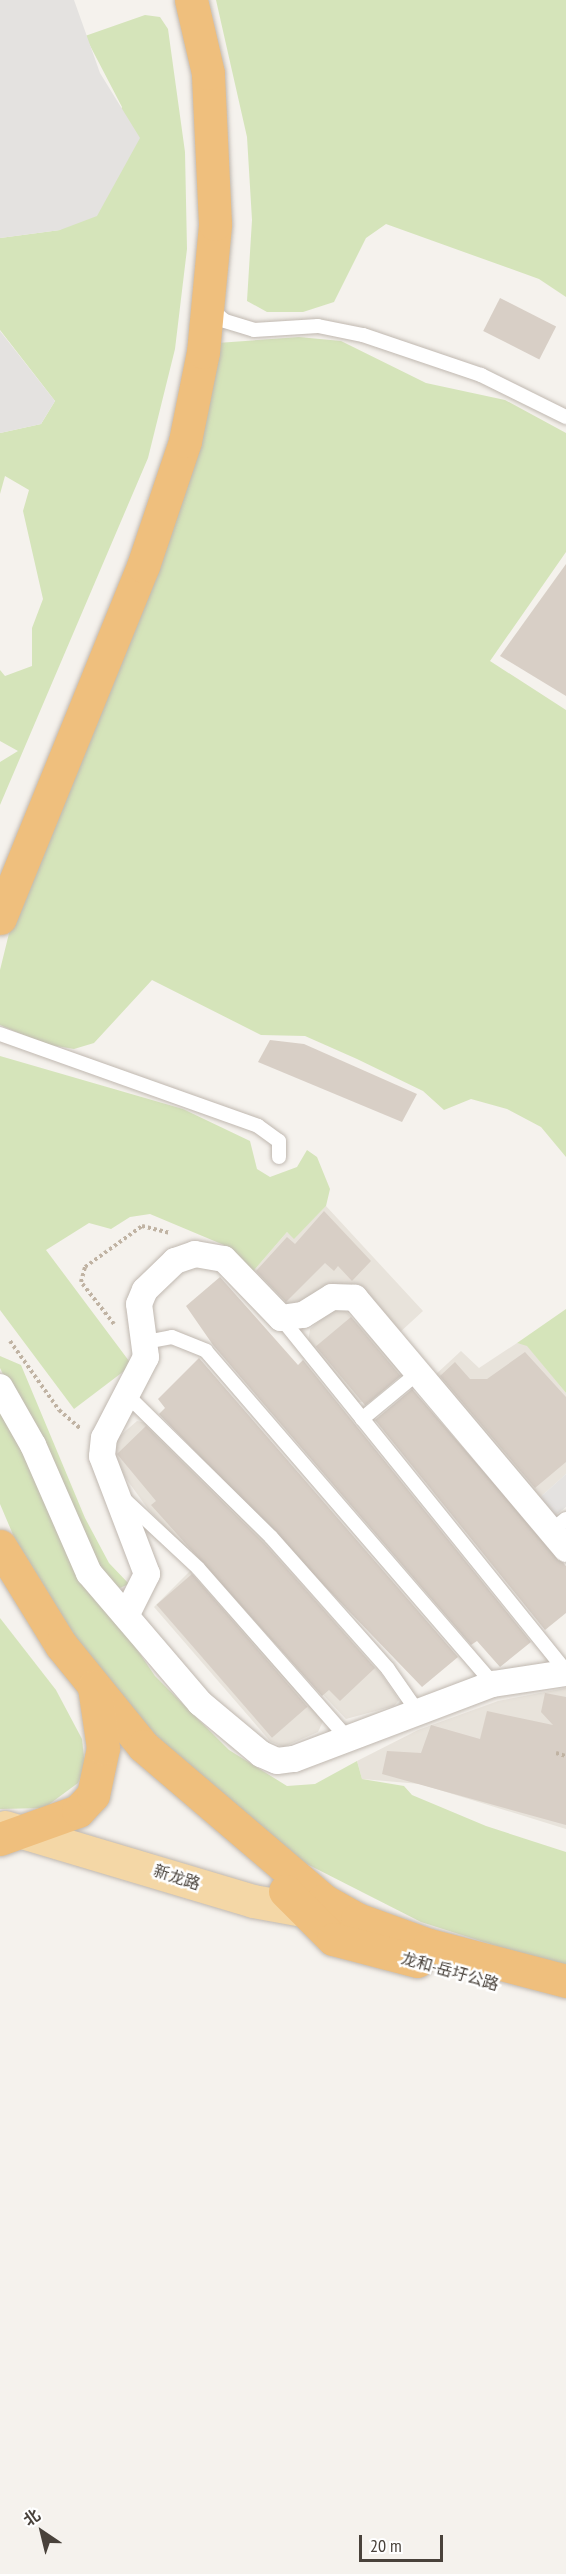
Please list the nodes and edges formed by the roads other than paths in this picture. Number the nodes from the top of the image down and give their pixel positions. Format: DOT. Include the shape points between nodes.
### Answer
graph roads {
  1 [pos="174,0"];
  2 [pos="190,0"];
  3 [pos="202,303"];
  4 [pos="566,417"];
  5 [pos="0,869"];
  6 [pos="0,918"];
  7 [pos="0,1034"];
  8 [pos="279,1157"];
  9 [pos="281,1318"];
  10 [pos="143,1332"];
  11 [pos="419,1372"];
  12 [pos="0,1387"];
  13 [pos="127,1395"];
  14 [pos="362,1419"];
  15 [pos="119,1495"];
  16 [pos="561,1533"];
  17 [pos="0,1546"];
  18 [pos="0,1584"];
  19 [pos="126,1616"];
  20 [pos="566,1672"];
  21 [pos="494,1684"];
  22 [pos="96,1700"];
  23 [pos="418,1712"];
  24 [pos="349,1740"];
  25 [pos="5,1835"];
  26 [pos="303,1910"];
  27 [pos="345,1929"];
  28 [pos="566,1981"];
  29 [pos="566,2005"];
  1 -- 3 [label="highway" via="199,142"];
  2 -- 3 [label="highway" via="208,74 213,130 215,224"];
  3 -- 4 [label="lane" via="225,321 254,330 318,326 363,335 481,375"];
  3 -- 5 [label="highway" via="159,474"];
  3 -- 6 [label="highway" via="185,441 161,515"];
  7 -- 8 [label="lane" via="258,1126 279,1141"];
  9 -- 10 [label="street" via="224,1258 195,1254 156,1277 139,1304"];
  9 -- 11 [label="street" via="303,1315 332,1297 354,1298"];
  9 -- 14 [label="lane"];
  10 -- 13 [label="street" via="146,1357"];
  10 -- 21 [label="lane" via="172,1337 206,1351"];
  11 -- 14 [label="lane"];
  11 -- 16 [label="street"];
  12 -- 19 [label="street" via="33,1445 76,1551"];
  13 -- 15 [label="street" via="104,1438 102,1456"];
  13 -- 23 [label="lane" via="271,1537 388,1669"];
  14 -- 20 [label="lane"];
  15 -- 19 [label="street" via="147,1575"];
  15 -- 24 [label="lane" via="198,1568"];
  17 -- 22 [label="highway"];
  18 -- 22 [label="highway" via="44,1653"];
  19 -- 24 [label="street" via="200,1703 261,1754 277,1761 294,1759"];
  20 -- 21 [label="street"];
  21 -- 23 [label="street"];
  22 -- 25 [label="highway" via="103,1748 93,1796 78,1811"];
  22 -- 26 [label="highway" via="171,1797 275,1880"];
  22 -- 27 [label="highway" via="206,1804 323,1900"];
  23 -- 24 [label="street"];
  25 -- 26 [label="main road, 新龙路" via="254,1901"];
  25 -- 27 [label="main road, 新龙路" via="222,1914"];
  26 -- 27 [label="highway"];
  27 -- 28 [label="highway, 龙和-岳圩公路" via="429,1945"];
  27 -- 29 [label="highway, 龙和-岳圩公路"];
}
